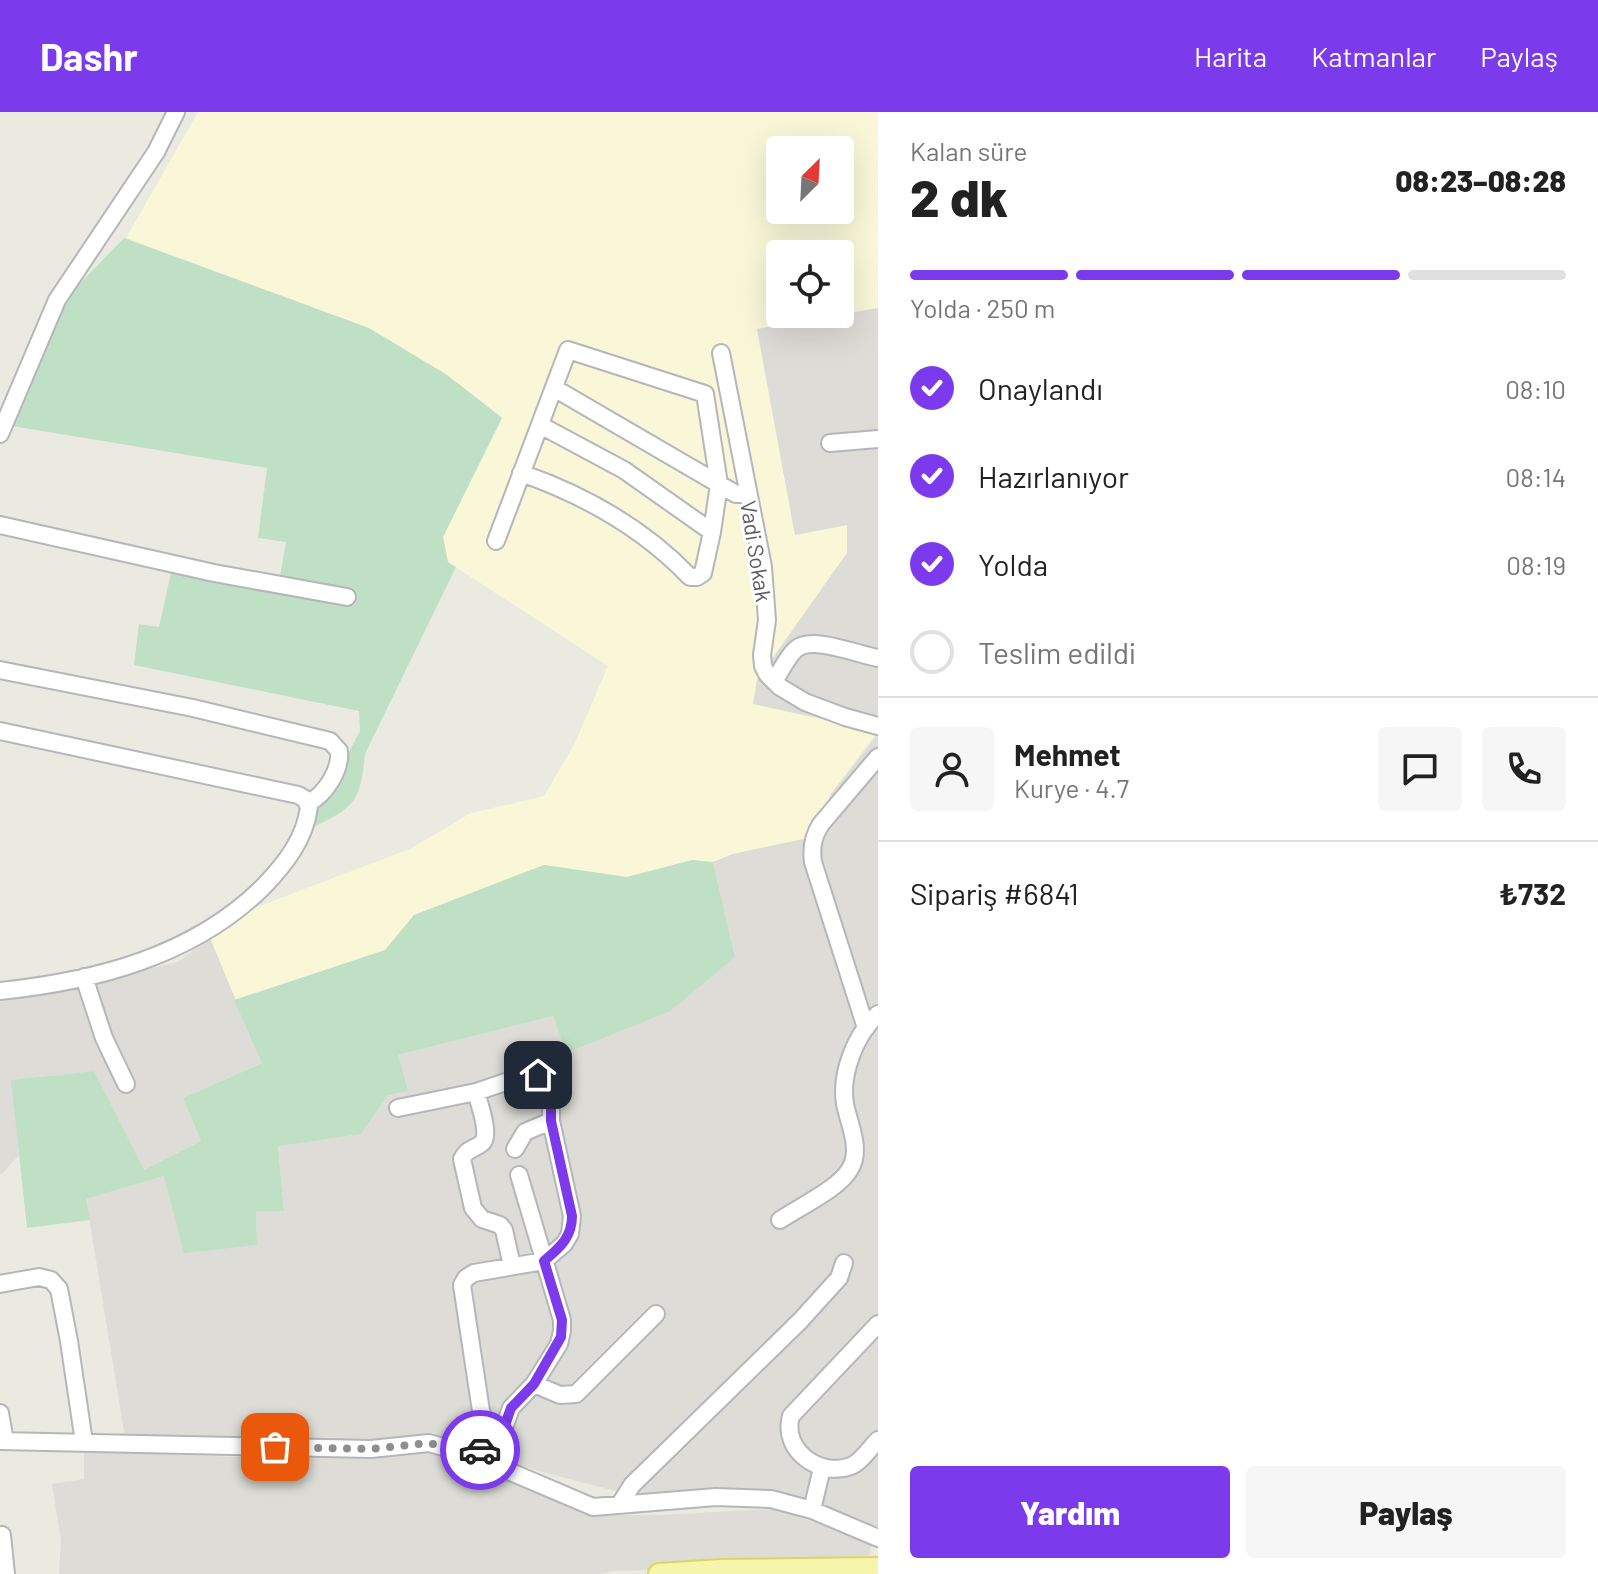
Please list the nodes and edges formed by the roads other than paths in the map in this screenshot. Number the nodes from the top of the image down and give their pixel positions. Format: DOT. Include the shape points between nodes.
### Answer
graph roads {
  1 [pos="176,112"];
  2 [pos="721,353"];
  3 [pos="554,388"];
  4 [pos="540,425"];
  5 [pos="0,434"];
  6 [pos="878,439"];
  7 [pos="830,443"];
  8 [pos="521,473"];
  9 [pos="719,484"];
  10 [pos="748,494"];
  11 [pos="0,525"];
  12 [pos="712,532"];
  13 [pos="496,541"];
  14 [pos="347,597"];
  15 [pos="878,658"];
  16 [pos="0,670"];
  17 [pos="774,681"];
  18 [pos="878,726"];
  19 [pos="0,731"];
  20 [pos="878,757"];
  21 [pos="308,803"];
  22 [pos="84,977"];
  23 [pos="0,991"];
  24 [pos="878,1014"];
  25 [pos="866,1028"];
  26 [pos="126,1084"];
  27 [pos="476,1092"];
  28 [pos="398,1108"];
  29 [pos="551,1121"];
  30 [pos="515,1149"];
  31 [pos="519,1175"];
  32 [pos="780,1220"];
  33 [pos="544,1261"];
  34 [pos="844,1263"];
  35 [pos="512,1266"];
  36 [pos="0,1284"];
  37 [pos="656,1314"];
  38 [pos="878,1324"];
  39 [pos="534,1384"];
  40 [pos="0,1413"];
  41 [pos="878,1440"];
  42 [pos="2,1441"];
  43 [pos="84,1442"];
  44 [pos="496,1445"];
  45 [pos="471,1455"];
  46 [pos="822,1468"];
  47 [pos="508,1471"];
  48 [pos="620,1504"];
  49 [pos="812,1510"];
  50 [pos="2,1535"];
  51 [pos="878,1538"];
  52 [pos="878,1568"];
  53 [pos="775,1572"];
  54 [pos="671,1573"];
  55 [pos="6,1574"];
  1 -- 5 [label="street" via="156,152 57,300"];
  2 -- 10 [label="street, Vadi Sokak"];
  3 -- 4 [label="street"];
  3 -- 9 [label="street"];
  3 -- 9 [label="street" via="568,350 705,394"];
  4 -- 8 [label="street"];
  4 -- 12 [label="street" via="624,470"];
  6 -- 7 [label="street"];
  8 -- 12 [label="street" via="607,512 693,578 703,573"];
  8 -- 13 [label="street"];
  9 -- 10 [label="street"];
  9 -- 12 [label="street"];
  10 -- 17 [label="street, Vadi Sokak" via="765,585 762,660"];
  11 -- 14 [label="street"];
  15 -- 17 [label="street" via="807,645 797,648"];
  16 -- 21 [label="street" via="330,741 339,751 338,763 322,794"];
  17 -- 18 [label="street" via="805,702"];
  19 -- 21 [label="street" via="298,795"];
  20 -- 25 [label="street" via="821,824 812,849"];
  21 -- 22 [label="street" via="291,855 231,916 166,952"];
  22 -- 23 [label="street"];
  22 -- 26 [label="street"];
  24 -- 25 [label="street"];
  25 -- 32 [label="street" via="845,1086 855,1149 852,1167 843,1179"];
  27 -- 28 [label="street"];
  27 -- 29 [label="street" via="538,1075 551,1088"];
  27 -- 35 [label="street" via="486,1136 462,1159 473,1208 482,1219 502,1227"];
  29 -- 30 [label="street" via="525,1132"];
  29 -- 33 [label="street" via="572,1222 567,1239"];
  31 -- 33 [label="street"];
  33 -- 35 [label="street"];
  33 -- 39 [label="street" via="562,1331"];
  34 -- 48 [label="street" via="839,1278 800,1321 632,1485"];
  35 -- 44 [label="street" via="474,1273 462,1285 481,1411"];
  36 -- 43 [label="street" via="39,1277 59,1289"];
  37 -- 39 [label="street" via="581,1391 560,1395"];
  38 -- 46 [label="street" via="791,1416 792,1443"];
  39 -- 44 [label="street" via="511,1408"];
  40 -- 42 [label="street"];
  41 -- 46 [label="street" via="855,1464"];
  42 -- 43 [label="street"];
  43 -- 45 [label="street" via="371,1449 429,1443"];
  44 -- 45 [label="street"];
  44 -- 47 [label="street"];
  45 -- 47 [label="street"];
  46 -- 49 [label="street"];
  47 -- 48 [label="street" via="593,1507"];
  48 -- 49 [label="street" via="746,1497"];
  49 -- 51 [label="street"];
  50 -- 55 [label="street"];
  52 -- 53 [label="main road"];
  53 -- 54 [label="main road"];
}
